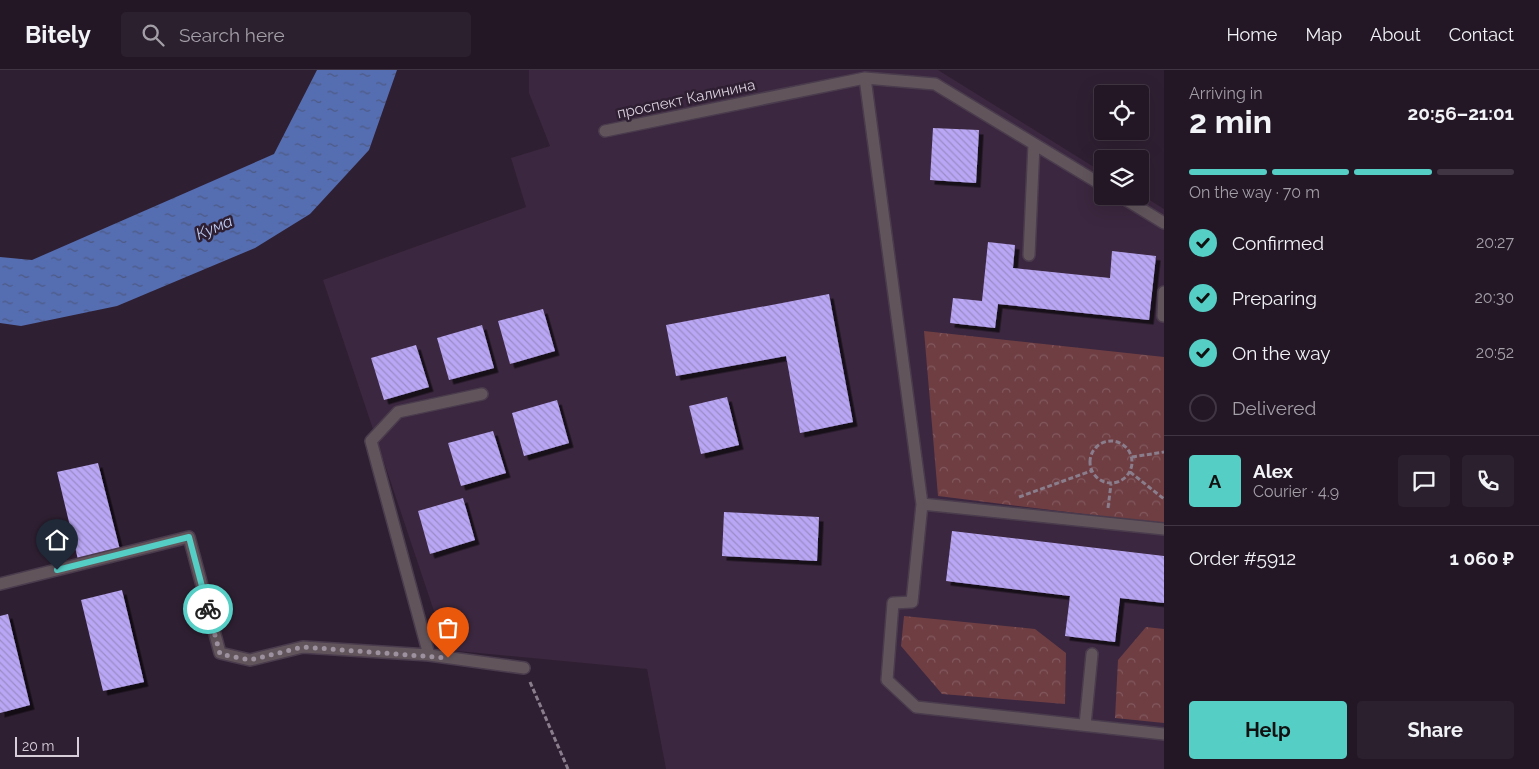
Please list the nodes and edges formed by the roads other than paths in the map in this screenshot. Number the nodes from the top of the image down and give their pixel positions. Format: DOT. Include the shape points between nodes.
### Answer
graph roads {
  1 [pos="865,78"];
  2 [pos="605,131"];
  3 [pos="1034,144"];
  4 [pos="1094,180"];
  5 [pos="1135,205"];
  6 [pos="1164,223"];
  7 [pos="1028,255"];
  8 [pos="1164,292"];
  9 [pos="1163,316"];
  10 [pos="482,394"];
  11 [pos="922,504"];
  12 [pos="1164,529"];
  13 [pos="0,584"];
  14 [pos="1092,654"];
  15 [pos="429,655"];
  16 [pos="524,668"];
  17 [pos="1085,725"];
  18 [pos="1164,734"];
  1 -- 2 [label="lane, проспект Калинина"];
  1 -- 3 [label="lane, проспект Калинина" via="935,84"];
  1 -- 11 [label="lane"];
  3 -- 4 [label="lane, проспект Калинина"];
  3 -- 7 [label="lane"];
  5 -- 6 [label="lane"];
  8 -- 9 [label="lane"];
  10 -- 15 [label="lane" via="398,412 371,441"];
  11 -- 12 [label="lane"];
  11 -- 17 [label="lane" via="912,602 893,603 888,680 916,707"];
  13 -- 15 [label="lane" via="189,537 220,654 250,660 303,647"];
  14 -- 17 [label="lane"];
  15 -- 16 [label="lane"];
  17 -- 18 [label="lane"];
}
